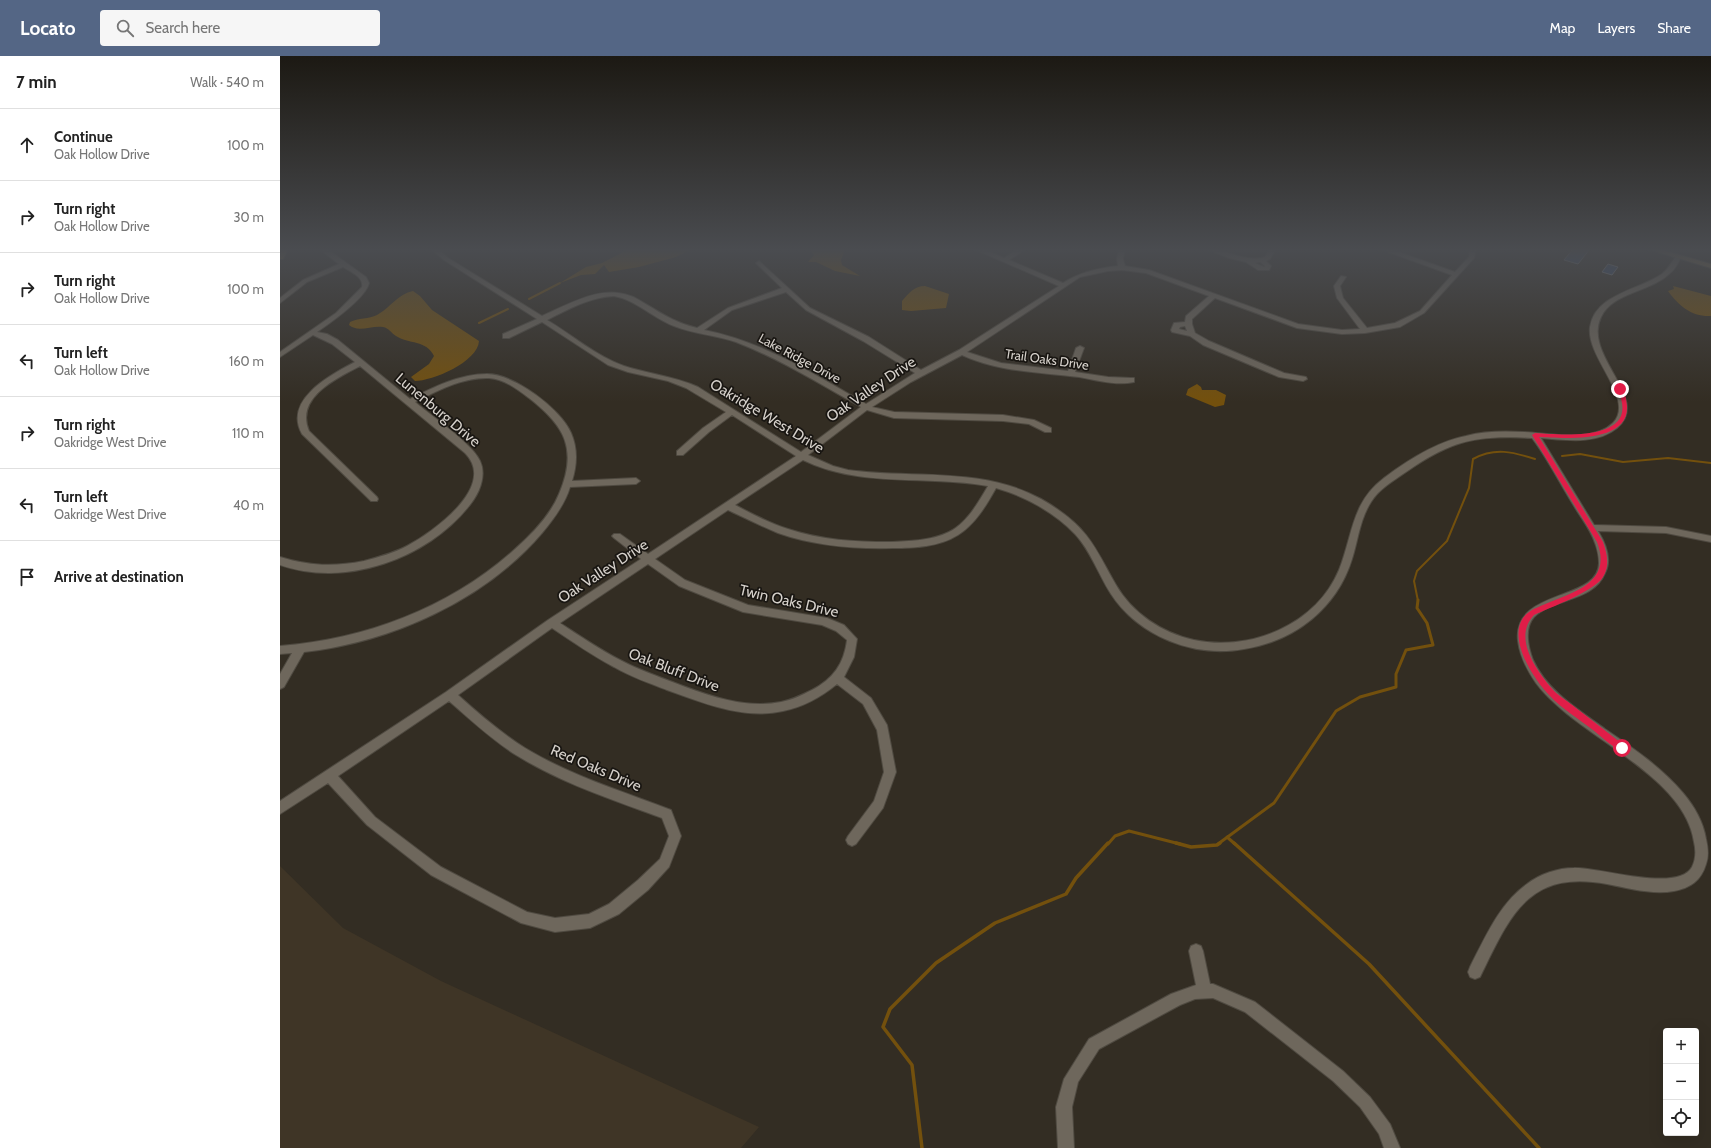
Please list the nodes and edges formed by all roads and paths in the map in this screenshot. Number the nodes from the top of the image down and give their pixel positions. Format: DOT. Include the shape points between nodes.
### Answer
graph roads {
  1 [pos="353,300"];
  2 [pos="510,300"];
  3 [pos="584,300"];
  4 [pos="633,300"];
  5 [pos="756,300"];
  6 [pos="799,300"];
  7 [pos="1040,300"];
  8 [pos="1209,300"];
  9 [pos="1228,300"];
  10 [pos="1342,300"];
  11 [pos="1433,300"];
  12 [pos="1617,300"];
  13 [pos="542,320"];
  14 [pos="1188,324"];
  15 [pos="699,330"];
  16 [pos="1365,330"];
  17 [pos="313,333"];
  18 [pos="1192,334"];
  19 [pos="506,336"];
  20 [pos="1080,348"];
  21 [pos="962,352"];
  22 [pos="280,355"];
  23 [pos="359,363"];
  24 [pos="920,373"];
  25 [pos="1071,374"];
  26 [pos="1303,379"];
  27 [pos="1131,380"];
  28 [pos="410,402"];
  29 [pos="866,407"];
  30 [pos="732,411"];
  31 [pos="1048,430"];
  32 [pos="1535,435"];
  33 [pos="680,453"];
  34 [pos="802,456"];
  35 [pos="636,481"];
  36 [pos="567,484"];
  37 [pos="993,485"];
  38 [pos="374,498"];
  39 [pos="729,506"];
  40 [pos="1592,528"];
  41 [pos="617,536"];
  42 [pos="1711,539"];
  43 [pos="648,559"];
  44 [pos="280,561"];
  45 [pos="552,623"];
  46 [pos="300,649"];
  47 [pos="280,650"];
  48 [pos="838,679"];
  49 [pos="280,684"];
  50 [pos="450,695"];
  51 [pos="330,776"];
  52 [pos="280,808"];
  53 [pos="852,840"];
  54 [pos="1196,951"];
  55 [pos="1475,972"];
  56 [pos="1204,991"];
  57 [pos="1066,1148"];
  58 [pos="1392,1148"];
  1 -- 17 [label="street"];
  2 -- 13 [label="street, Oakridge West Drive"];
  3 -- 13 [label="street, Lake Ridge Drive"];
  4 -- 15 [label="street, Lake Ridge Drive" via="673,324"];
  5 -- 15 [label="street" via="730,309"];
  6 -- 24 [label="street" via="808,309 866,339"];
  7 -- 21 [label="street, Oak Valley Drive"];
  8 -- 14 [label="street" via="1192,314"];
  9 -- 16 [label="street, Oak Valley Drive" via="1297,326 1342,332"];
  10 -- 16 [label="street"];
  11 -- 16 [label="street, Oak Valley Drive" via="1422,312 1397,325"];
  12 -- 32 [label="street, Oakridge West Drive" via="1599,314 1595,322 1594,343 1624,397 1622,420 1607,431 1594,435"];
  13 -- 19 [label="street, Lake Ridge Drive"];
  13 -- 30 [label="street, Oakridge West Drive" via="611,363 689,386"];
  14 -- 18 [label="street"];
  14 -- 18 [label="street" via="1177,325 1175,330"];
  15 -- 29 [label="street, Lake Ridge Drive" via="736,339 763,351"];
  17 -- 22 [label="street"];
  17 -- 23 [label="street, Lunenburg Drive" via="335,342"];
  18 -- 26 [label="street" via="1206,343 1282,375"];
  20 -- 25 [label="street"];
  21 -- 24 [label="street, Oak Valley Drive"];
  21 -- 25 [label="street, Trail Oaks Drive" via="991,363"];
  23 -- 28 [label="street, Lunenburg Drive"];
  23 -- 38 [label="street" via="334,376 314,392 303,409 301,424 305,432"];
  24 -- 29 [label="street, Oak Valley Drive"];
  25 -- 27 [label="street, Trail Oaks Drive" via="1110,380"];
  28 -- 36 [label="street" via="444,385 471,377 491,376 508,381 550,411 565,430 572,459"];
  28 -- 44 [label="street, Lunenburg Drive" via="462,445 477,463 479,476 474,491 464,507 436,532 417,544 368,564 318,570 298,568"];
  29 -- 31 [label="street, Lake Ridge Drive" via="894,415 1003,418 1032,422"];
  29 -- 34 [label="street, Oak Valley Drive"];
  30 -- 33 [label="street"];
  30 -- 34 [label="street, Oakridge West Drive"];
  32 -- 37 [label="street, Oakridge West Drive" via="1480,436 1449,443 1383,483 1373,491 1359,515 1343,573 1328,599 1302,622 1281,633 1244,645 1228,647 1191,644 1154,629 1138,618 1115,592 1097,557 1072,525 1029,497"];
  32 -- 40 [label="street"];
  34 -- 37 [label="street, Oakridge West Drive" via="832,469 861,475 947,477"];
  34 -- 39 [label="street, Oak Valley Drive"];
  35 -- 36 [label="street"];
  36 -- 46 [label="street" via="559,504 547,522 512,558 478,584 401,624"];
  37 -- 39 [label="street" via="972,517 954,533 942,539 914,544 853,546 825,542 767,525"];
  39 -- 43 [label="street, Oak Valley Drive"];
  40 -- 42 [label="street" via="1666,530"];
  40 -- 55 [label="street" via="1604,553 1605,561 1600,577 1587,588 1531,613 1522,628 1525,652 1539,679 1562,703 1644,765 1683,801 1694,817 1702,841 1699,869 1693,878 1671,885 1638,883 1574,873 1553,877 1533,888 1509,910"];
  41 -- 43 [label="street, Twin Oaks Drive"];
  43 -- 45 [label="street, Oak Valley Drive"];
  43 -- 48 [label="street, Twin Oaks Drive" via="682,583 747,610 823,621 840,628 852,639 851,656"];
  45 -- 48 [label="street, Oak Bluff Drive" via="628,670 708,701 742,708 767,709 796,703"];
  45 -- 50 [label="street, Oak Valley Drive"];
  46 -- 47 [label="street"];
  46 -- 49 [label="street"];
  48 -- 53 [label="street" via="867,701 883,728 890,772 879,804"];
  50 -- 51 [label="street, Oak Valley Drive"];
  50 -- 51 [label="street, Red Oaks Drive" via="489,728 531,758 606,792 667,814 675,836 664,863 614,909 590,921 555,925 526,918 436,871 371,821"];
  51 -- 52 [label="street, Oak Valley Drive"];
  54 -- 56 [label="street"];
  56 -- 57 [label="street" via="1176,999 1094,1044 1071,1079 1064,1107"];
  56 -- 58 [label="street" via="1213,991 1250,1007 1338,1076 1365,1102 1385,1129"];
}
